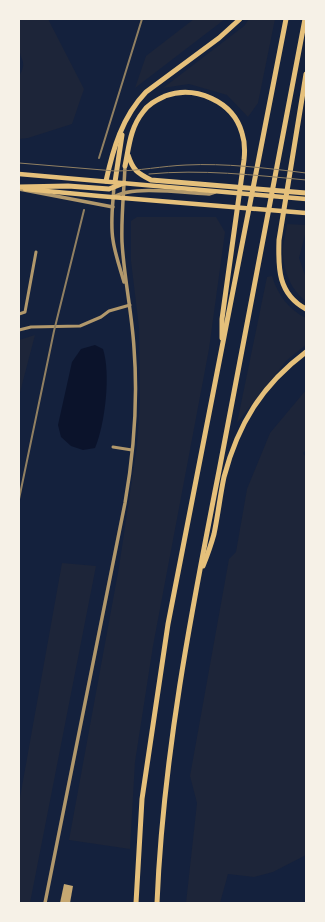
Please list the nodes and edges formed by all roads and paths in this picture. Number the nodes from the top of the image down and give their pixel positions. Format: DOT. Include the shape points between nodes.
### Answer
graph roads {
  1 [pos="240,19"];
  2 [pos="286,19"];
  3 [pos="305,19"];
  4 [pos="306,74"];
  5 [pos="124,123"];
  6 [pos="128,155"];
  7 [pos="125,166"];
  8 [pos="19,174"];
  9 [pos="106,181"];
  10 [pos="124,183"];
  11 [pos="115,185"];
  12 [pos="19,188"];
  13 [pos="227,189"];
  14 [pos="218,191"];
  15 [pos="306,193"];
  16 [pos="124,195"];
  17 [pos="114,197"];
  18 [pos="306,198"];
  19 [pos="113,207"];
  20 [pos="306,213"];
  21 [pos="36,252"];
  22 [pos="127,291"];
  23 [pos="130,305"];
  24 [pos="306,309"];
  25 [pos="19,314"];
  26 [pos="19,330"];
  27 [pos="306,352"];
  28 [pos="221,355"];
  29 [pos="113,447"];
  30 [pos="132,450"];
  31 [pos="197,586"];
  32 [pos="45,903"];
  33 [pos="136,903"];
  34 [pos="157,903"];
  1 -- 5 [label="highway" via="219,38 146,92"];
  2 -- 28 [label="highway"];
  3 -- 31 [label="highway"];
  4 -- 24 [label="highway" via="279,240 278,261 284,287 291,298"];
  5 -- 9 [label="highway"];
  5 -- 11 [label="highway"];
  6 -- 7 [label="highway"];
  6 -- 13 [label="highway" via="138,174 151,180"];
  6 -- 28 [label="highway" via="131,133 144,110 158,99 172,94 186,92 214,99 226,107 242,131 244,160 222,319"];
  7 -- 10 [label="street"];
  8 -- 9 [label="main road"];
  9 -- 11 [label="main road"];
  10 -- 11 [label="highway"];
  10 -- 14 [label="main road"];
  10 -- 16 [label="street"];
  11 -- 12 [label="highway" via="109,189 41,186"];
  11 -- 17 [label="street"];
  12 -- 17 [label="main road"];
  12 -- 19 [label="street"];
  13 -- 14 [label="main road"];
  13 -- 15 [label="highway"];
  13 -- 18 [label="main road"];
  14 -- 16 [label="street" via="209,194 141,191"];
  16 -- 17 [label="main road"];
  16 -- 20 [label="main road"];
  16 -- 22 [label="street" via="122,243"];
  17 -- 19 [label="street"];
  19 -- 22 [label="street" via="114,250"];
  21 -- 25 [label="street" via="25,312"];
  22 -- 23 [label="street"];
  23 -- 26 [label="street" via="109,310 101,317 80,326 31,327"];
  23 -- 30 [label="street" via="135,380"];
  27 -- 31 [label="highway" via="268,386 252,408 239,433 224,477 213,536"];
  28 -- 33 [label="highway" via="168,624 142,799"];
  29 -- 30 [label="street"];
  30 -- 32 [label="street" via="125,503"];
  31 -- 34 [label="highway" via="176,709 164,804"];
}
